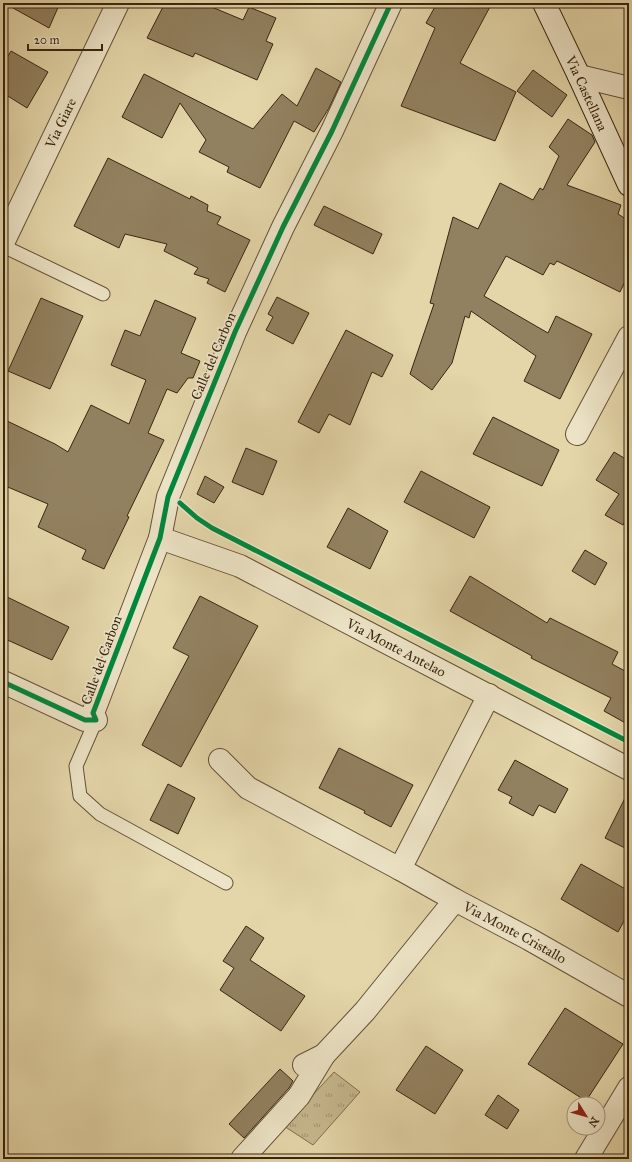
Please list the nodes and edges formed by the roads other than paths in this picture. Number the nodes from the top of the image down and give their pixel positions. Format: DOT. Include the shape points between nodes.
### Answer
graph roads {
  1 [pos="118,3"];
  2 [pos="391,3"];
  3 [pos="544,3"];
  4 [pos="579,76"];
  5 [pos="629,88"];
  6 [pos="628,179"];
  7 [pos="3,245"];
  8 [pos="103,294"];
  9 [pos="629,337"];
  10 [pos="577,434"];
  11 [pos="160,538"];
  12 [pos="3,682"];
  13 [pos="489,695"];
  14 [pos="91,720"];
  15 [pos="220,760"];
  16 [pos="629,769"];
  17 [pos="400,869"];
  18 [pos="226,882"];
  19 [pos="455,900"];
  20 [pos="629,996"];
  21 [pos="324,1055"];
  22 [pos="304,1064"];
  23 [pos="629,1088"];
  24 [pos="242,1159"];
  25 [pos="586,1159"];
  1 -- 7 [label="street, Via Giare"];
  2 -- 11 [label="street, Calle del Carbon" via="332,131 282,226 236,332 168,497"];
  3 -- 4 [label="street, Via Castellana"];
  4 -- 5 [label="street"];
  4 -- 6 [label="street, Via Castellana"];
  7 -- 8 [label="lane"];
  9 -- 10 [label="street"];
  11 -- 13 [label="street, Via Monte Antelao" via="240,566"];
  11 -- 14 [label="street, Calle del Carbon"];
  12 -- 14 [label="street"];
  13 -- 16 [label="street, Via Monte Antelao"];
  13 -- 17 [label="street"];
  14 -- 18 [label="lane" via="76,766 80,796 100,814"];
  15 -- 17 [label="street, Via Monte Cristallo" via="248,788"];
  17 -- 19 [label="street, Via Monte Cristallo"];
  19 -- 20 [label="street, Via Monte Cristallo"];
  19 -- 21 [label="street" via="365,1011"];
  21 -- 22 [label="street"];
  21 -- 24 [label="street" via="299,1096"];
  23 -- 25 [label="street"];
}
